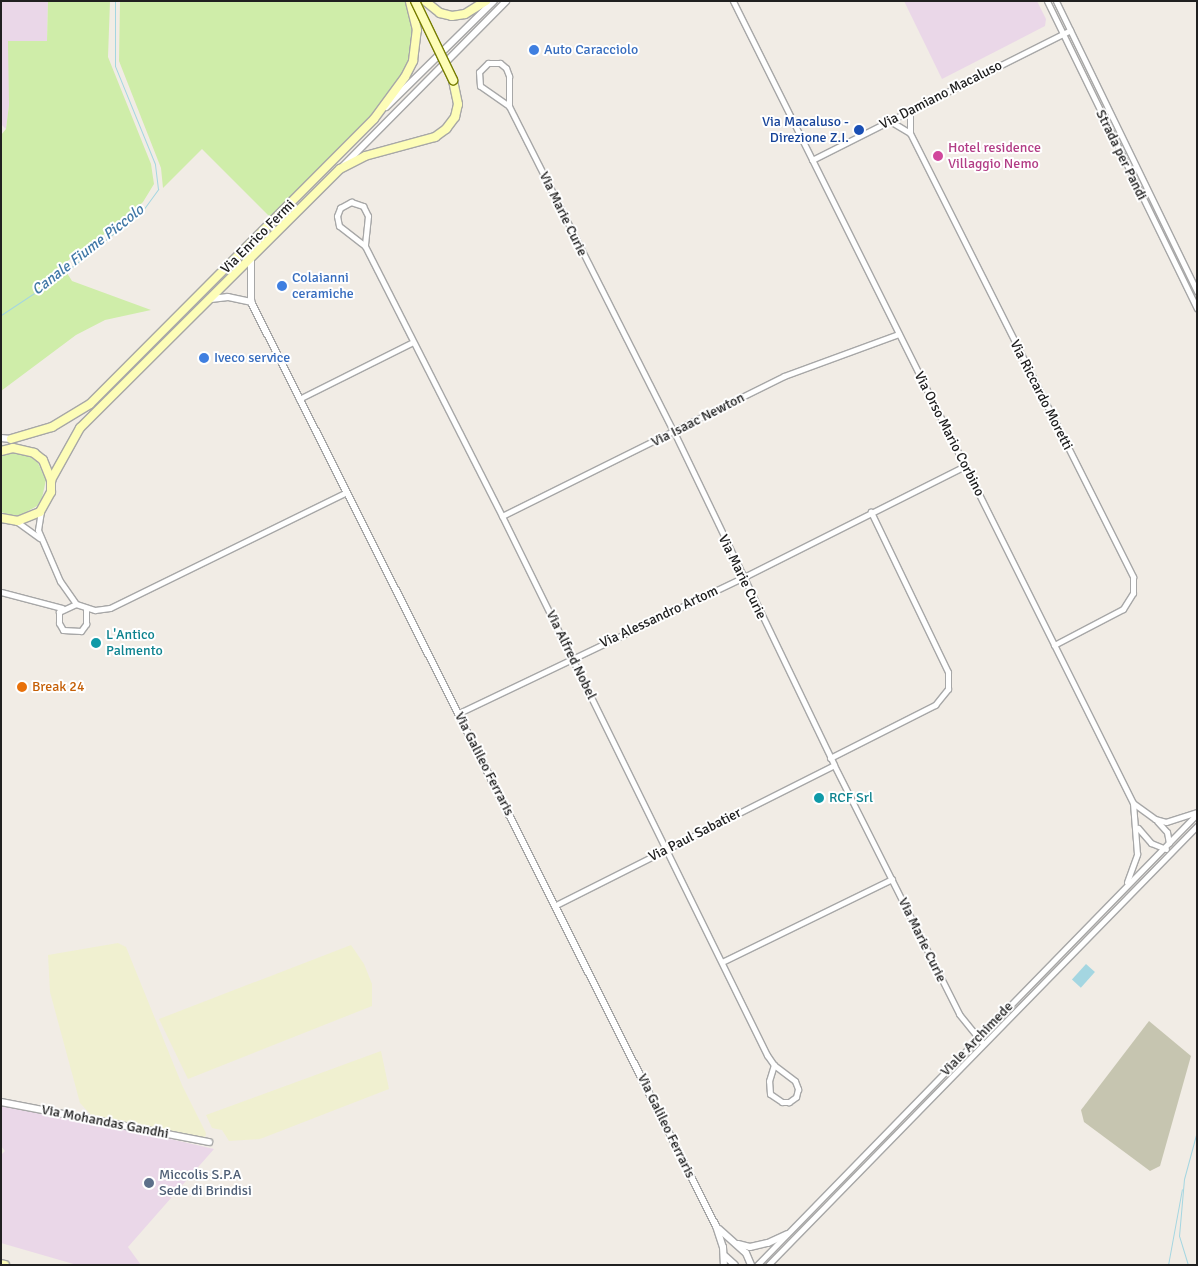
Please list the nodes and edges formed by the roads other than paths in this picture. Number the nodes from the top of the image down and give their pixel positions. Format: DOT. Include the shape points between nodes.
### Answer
graph roads {
  1 [pos="410,1"];
  2 [pos="415,1"];
  3 [pos="425,1"];
  4 [pos="486,1"];
  5 [pos="494,1"];
  6 [pos="506,1"];
  7 [pos="733,1"];
  8 [pos="1047,1"];
  9 [pos="1056,1"];
  10 [pos="1070,30"];
  11 [pos="1062,34"];
  12 [pos="509,106"];
  13 [pos="910,111"];
  14 [pos="374,119"];
  15 [pos="890,121"];
  16 [pos="910,133"];
  17 [pos="812,160"];
  18 [pos="340,169"];
  19 [pos="364,246"];
  20 [pos="251,259"];
  21 [pos="1197,292"];
  22 [pos="212,298"];
  23 [pos="251,302"];
  24 [pos="1197,308"];
  25 [pos="899,334"];
  26 [pos="411,343"];
  27 [pos="299,399"];
  28 [pos="674,432"];
  29 [pos="1,438"];
  30 [pos="11,439"];
  31 [pos="24,449"];
  32 [pos="2,451"];
  33 [pos="965,466"];
  34 [pos="52,480"];
  35 [pos="345,493"];
  36 [pos="42,509"];
  37 [pos="871,512"];
  38 [pos="502,516"];
  39 [pos="3,519"];
  40 [pos="16,521"];
  41 [pos="41,540"];
  42 [pos="742,578"];
  43 [pos="1,592"];
  44 [pos="76,604"];
  45 [pos="62,608"];
  46 [pos="86,609"];
  47 [pos="1054,644"];
  48 [pos="572,658"];
  49 [pos="459,713"];
  50 [pos="830,758"];
  51 [pos="834,764"];
  52 [pos="1133,803"];
  53 [pos="1197,813"];
  54 [pos="1155,820"];
  55 [pos="1197,826"];
  56 [pos="1137,827"];
  57 [pos="1169,842"];
  58 [pos="1163,849"];
  59 [pos="665,850"];
  60 [pos="1172,851"];
  61 [pos="892,879"];
  62 [pos="1120,893"];
  63 [pos="556,905"];
  64 [pos="724,962"];
  65 [pos="978,1037"];
  66 [pos="983,1044"];
  67 [pos="774,1066"];
  68 [pos="1,1102"];
  69 [pos="209,1142"];
  70 [pos="716,1226"];
  71 [pos="787,1234"];
  72 [pos="737,1244"];
  73 [pos="725,1256"];
  74 [pos="724,1265"];
  75 [pos="735,1265"];
  76 [pos="751,1265"];
  77 [pos="757,1265"];
  78 [pos="768,1265"];
  1 -- 14 [label="main road" via="417,30 413,61 405,78"];
  2 -- 18 [label="main road, bridge" via="452,80 458,104 455,117 435,137 365,156"];
  3 -- 4 [label="main road" via="440,13 452,16 466,14"];
  5 -- 14 [label="street, Via Enrico Fermi"];
  6 -- 18 [label="street, Via Enrico Fermi"];
  7 -- 17 [label="street, Via Orso Mario Corbino"];
  8 -- 11 [label="street, Strada per Pandi"];
  9 -- 10 [label="street, Strada per Pandi"];
  10 -- 11 [label="street, Via Damiano Macaluso"];
  10 -- 21 [label="street, Strada per Pandi"];
  11 -- 13 [label="street, Via Damiano Macaluso"];
  11 -- 24 [label="street, Strada per Pandi"];
  12 -- 12 [label="street, Via Marie Curie" via="506,68 500,63 488,63 479,72 480,86"];
  12 -- 28 [label="street, Via Marie Curie"];
  13 -- 15 [label="street, Via Damiano Macaluso"];
  13 -- 16 [label="street, Via Riccardo Moretti"];
  14 -- 30 [label="main road, Via Enrico Fermi" via="90,404 52,427"];
  15 -- 16 [label="street"];
  15 -- 17 [label="street, Via Damiano Macaluso"];
  16 -- 47 [label="street, Via Riccardo Moretti" via="1133,577 1133,594 1123,609"];
  17 -- 25 [label="street, Via Orso Mario Corbino"];
  18 -- 20 [label="main road, Via Enrico Fermi"];
  19 -- 19 [label="street, Via Alfred Nobel" via="368,216 362,206 351,202 340,208 337,216 339,226"];
  19 -- 26 [label="street, Via Alfred Nobel"];
  20 -- 22 [label="main road, Via Enrico Fermi"];
  20 -- 23 [label="street"];
  22 -- 23 [label="street" via="228,297"];
  22 -- 34 [label="main road, Via Enrico Fermi" via="80,428"];
  23 -- 27 [label="street, Via Galileo Ferraris"];
  25 -- 28 [label="street, Via Isaac Newton" via="784,376"];
  25 -- 33 [label="street, Via Orso Mario Corbino"];
  26 -- 27 [label="street"];
  26 -- 38 [label="street, Via Alfred Nobel"];
  27 -- 35 [label="street, Via Galileo Ferraris"];
  28 -- 38 [label="street, Via Isaac Newton"];
  28 -- 42 [label="street, Via Marie Curie"];
  29 -- 30 [label="street, Via Enrico Fermi"];
  30 -- 31 [label="main road"];
  30 -- 32 [label="main road"];
  31 -- 32 [label="main road"];
  31 -- 34 [label="main road" via="42,460"];
  33 -- 37 [label="street, Via Alessandro Artom"];
  33 -- 47 [label="street, Via Orso Mario Corbino"];
  34 -- 36 [label="main road, Via Enrico Fermi" via="51,492"];
  35 -- 46 [label="street" via="110,608"];
  35 -- 49 [label="street, Via Galileo Ferraris"];
  36 -- 40 [label="main road" via="30,518"];
  36 -- 41 [label="street" via="38,530"];
  37 -- 42 [label="street, Via Alessandro Artom"];
  37 -- 50 [label="street" via="948,672 948,689 935,705"];
  38 -- 48 [label="street, Via Alfred Nobel"];
  39 -- 40 [label="main road"];
  40 -- 41 [label="street"];
  41 -- 44 [label="street" via="60,581"];
  42 -- 48 [label="street, Via Alessandro Artom"];
  42 -- 50 [label="street, Via Marie Curie"];
  43 -- 45 [label="street"];
  44 -- 45 [label="street"];
  44 -- 46 [label="street"];
  45 -- 46 [label="street" via="59,623 63,630 75,633 86,624"];
  47 -- 52 [label="street, Via Orso Mario Corbino"];
  48 -- 49 [label="street, Via Alessandro Artom"];
  48 -- 59 [label="street, Via Alfred Nobel"];
  49 -- 63 [label="street, Via Galileo Ferraris"];
  50 -- 51 [label="street, Via Marie Curie"];
  51 -- 59 [label="street, Via Paul Sabatier"];
  51 -- 61 [label="street, Via Marie Curie"];
  52 -- 54 [label="street, Via Orso Mario Corbino"];
  52 -- 56 [label="street"];
  53 -- 54 [label="street" via="1176,820"];
  53 -- 57 [label="street, Viale Archimede"];
  54 -- 57 [label="street, Via Orso Mario Corbino" via="1167,832"];
  55 -- 60 [label="street, Viale Archimede"];
  56 -- 58 [label="street" via="1151,843"];
  56 -- 62 [label="street" via="1134,867"];
  57 -- 58 [label="street, Viale Archimede"];
  57 -- 60 [label="street, Via Orso Mario Corbino"];
  58 -- 60 [label="street"];
  58 -- 62 [label="street, Viale Archimede"];
  59 -- 63 [label="street, Via Paul Sabatier"];
  59 -- 64 [label="street, Via Alfred Nobel"];
  60 -- 66 [label="street, Viale Archimede"];
  61 -- 64 [label="street"];
  61 -- 65 [label="street, Via Marie Curie" via="959,1014"];
  62 -- 65 [label="street, Viale Archimede"];
  63 -- 70 [label="street, Via Galileo Ferraris"];
  64 -- 67 [label="street, Via Alfred Nobel"];
  65 -- 66 [label="street, Via Marie Curie"];
  65 -- 71 [label="street, Viale Archimede"];
  66 -- 78 [label="street, Viale Archimede"];
  67 -- 67 [label="street, Via Alfred Nobel" via="789,1074 798,1089 796,1097 789,1102 782,1102 770,1094 769,1081"];
  68 -- 69 [label="street, Via Mohandas Gandhi"];
  70 -- 72 [label="street, Via Galileo Ferraris"];
  70 -- 73 [label="street, Via Galileo Ferraris"];
  71 -- 72 [label="street" via="768,1243"];
  71 -- 77 [label="street, Viale Archimede"];
  72 -- 76 [label="street, Via Galileo Ferraris" via="746,1252"];
  73 -- 74 [label="street, Via Galileo Ferraris"];
  73 -- 75 [label="street"];
}
